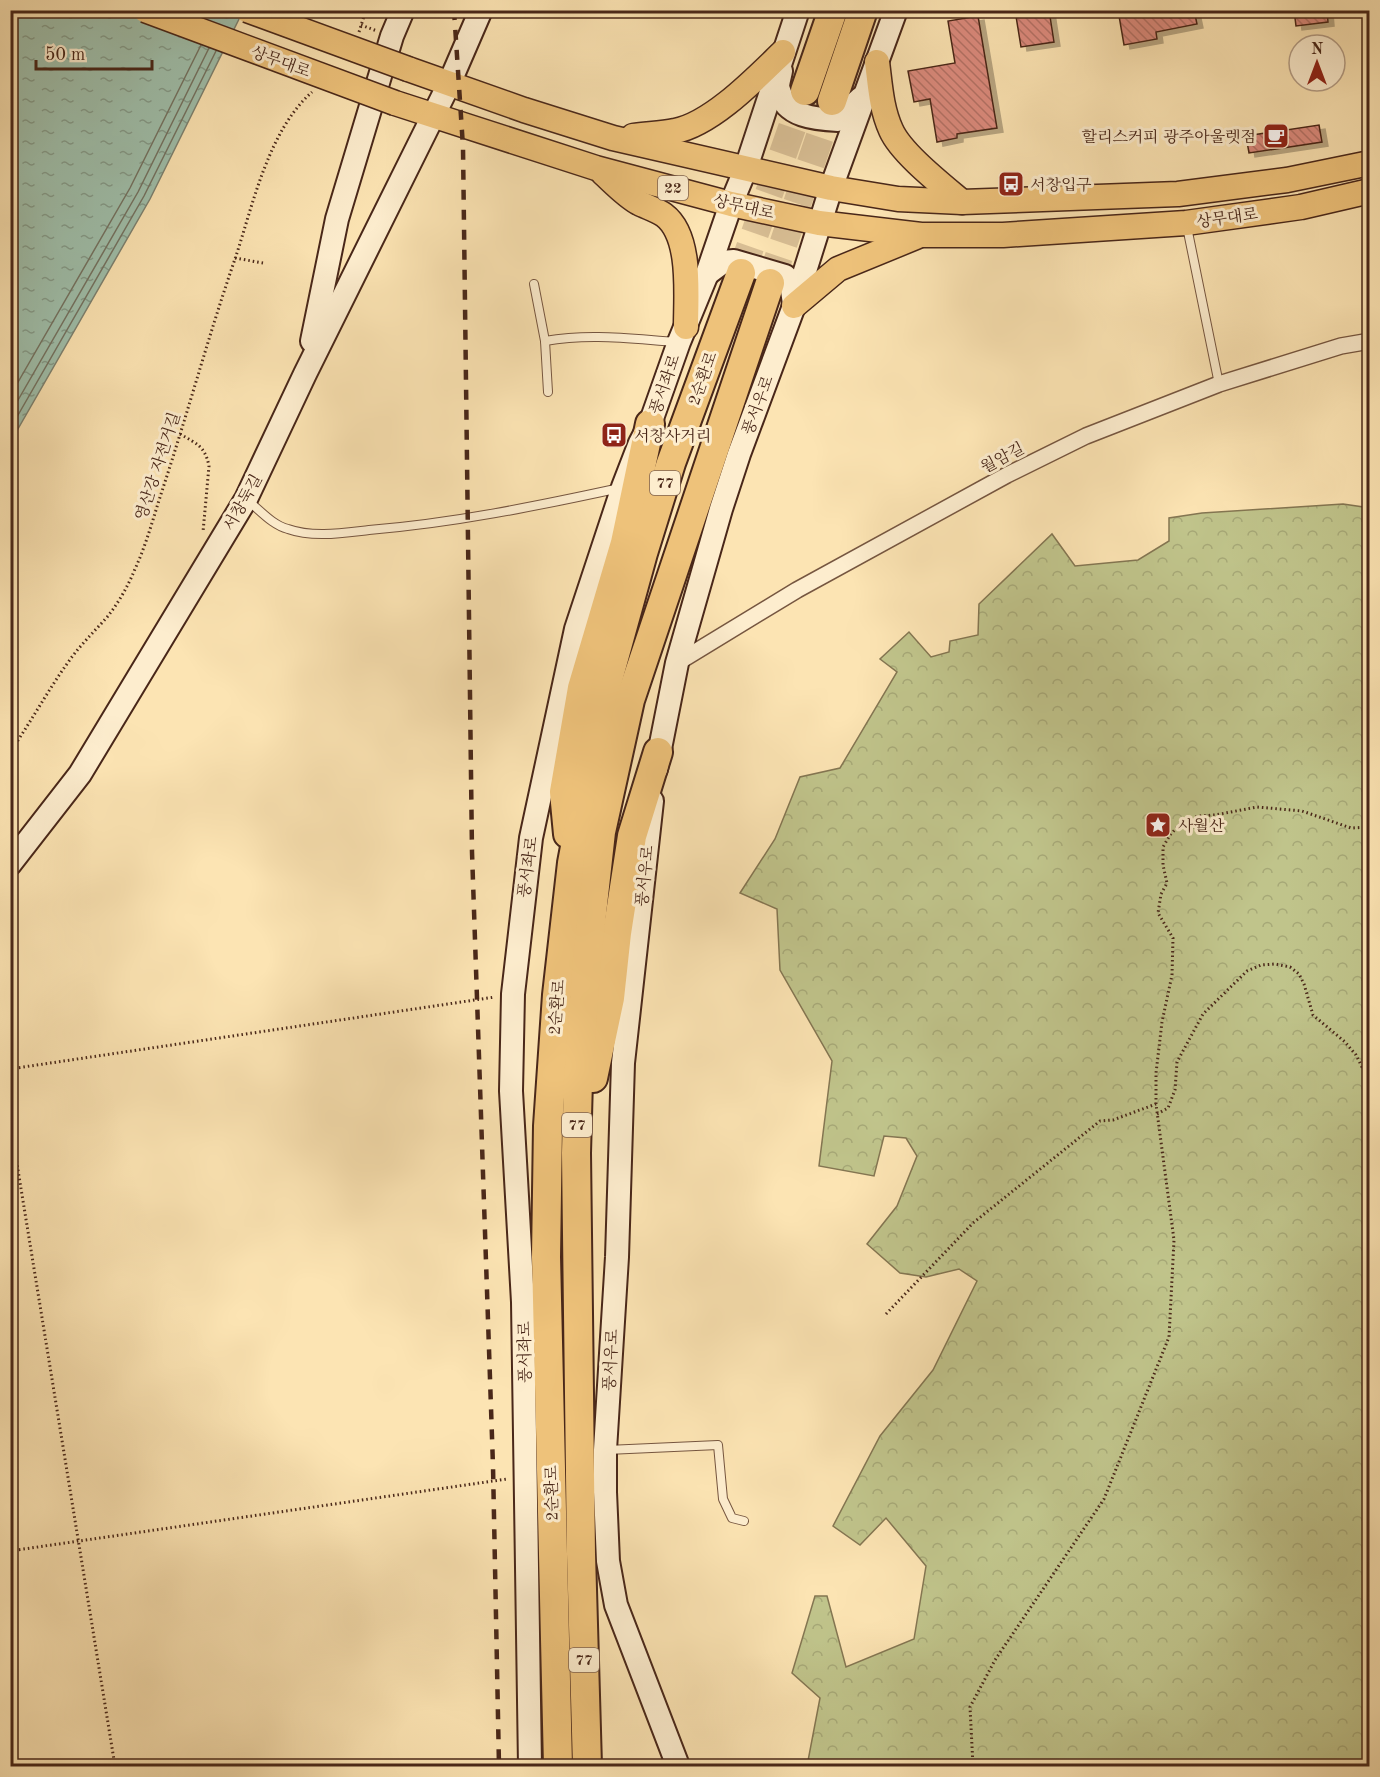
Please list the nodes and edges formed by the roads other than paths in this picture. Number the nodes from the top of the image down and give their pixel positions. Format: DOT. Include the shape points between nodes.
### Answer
graph roads {
  1 [pos="145,10"];
  2 [pos="247,10"];
  3 [pos="403,10"];
  4 [pos="481,10"];
  5 [pos="798,10"];
  6 [pos="832,10"];
  7 [pos="863,10"];
  8 [pos="896,10"];
  9 [pos="783,52"];
  10 [pos="877,62"];
  11 [pos="449,84"];
  12 [pos="805,91"];
  13 [pos="866,93"];
  14 [pos="832,101"];
  15 [pos="432,116"];
  16 [pos="613,138"];
  17 [pos="1370,163"];
  18 [pos="596,168"];
  19 [pos="746,168"];
  20 [pos="831,188"];
  21 [pos="1370,191"];
  22 [pos="962,202"];
  23 [pos="731,204"];
  24 [pos="819,223"];
  25 [pos="1186,223"];
  26 [pos="921,235"];
  27 [pos="741,273"];
  28 [pos="707,274"];
  29 [pos="770,283"];
  30 [pos="534,284"];
  31 [pos="794,306"];
  32 [pos="682,334"];
  33 [pos="545,341"];
  34 [pos="1370,341"];
  35 [pos="305,374"];
  36 [pos="1219,384"];
  37 [pos="548,392"];
  38 [pos="650,424"];
  39 [pos="623,487"];
  40 [pos="246,499"];
  41 [pos="677,663"];
  42 [pos="658,752"];
  43 [pos="572,863"];
  44 [pos="10,864"];
  45 [pos="576,1153"];
  46 [pos="605,1450"];
  47 [pos="744,1521"];
  48 [pos="530,1767"];
  49 [pos="558,1767"];
  50 [pos="586,1767"];
  51 [pos="678,1767"];
  1 -- 15 [label="main road, 상무대로 / 22, bridge"];
  2 -- 11 [label="main road, 상무대로 / 22, bridge"];
  3 -- 35 [label="street" via="338,219"];
  4 -- 11 [label="street, 서창둑길"];
  5 -- 9 [label="street, 풍서좌로"];
  6 -- 12 [label="highway"];
  7 -- 14 [label="highway"];
  8 -- 10 [label="street, 풍서우로"];
  9 -- 13 [label="street" via="778,90 788,107 810,118 838,120"];
  9 -- 16 [label="main road" via="713,114 677,131"];
  9 -- 19 [label="street, 풍서좌로"];
  10 -- 13 [label="street, 풍서우로"];
  10 -- 22 [label="main road" via="881,99 891,132 916,163"];
  11 -- 15 [label="street, 서창둑길"];
  11 -- 16 [label="main road, 상무대로 / 22"];
  13 -- 20 [label="street, 풍서우로"];
  15 -- 18 [label="main road, 상무대로 / 22"];
  15 -- 35 [label="street, 서창둑길"];
  16 -- 19 [label="main road, 상무대로 / 22"];
  17 -- 22 [label="main road, 상무대로 / 22" via="1287,180 1178,194"];
  18 -- 23 [label="main road, 상무대로 / 22"];
  18 -- 32 [label="main road" via="637,202 664,215 677,231 686,280"];
  19 -- 20 [label="main road, 상무대로 / 22"];
  19 -- 23 [label="street, 풍서좌로"];
  20 -- 22 [label="main road, 상무대로 / 22" via="898,199"];
  20 -- 24 [label="street, 풍서우로"];
  21 -- 25 [label="main road, 상무대로 / 22" via="1301,207"];
  23 -- 24 [label="main road, 상무대로 / 22"];
  23 -- 28 [label="street, 풍서좌로"];
  24 -- 26 [label="main road, 상무대로 / 22"];
  24 -- 31 [label="street, 풍서우로"];
  25 -- 26 [label="main road, 상무대로 / 22" via="1003,235"];
  25 -- 36 [label="lane"];
  26 -- 31 [label="main road" via="838,269"];
  27 -- 43 [label="highway, 2순환로 / 77" via="671,463 643,553 603,698"];
  28 -- 31 [label="street" via="723,262 734,261 784,276 791,283"];
  28 -- 32 [label="street, 풍서좌로"];
  29 -- 45 [label="highway, 2순환로 / 77" via="630,700 601,832 586,970"];
  30 -- 33 [label="lane"];
  31 -- 41 [label="street, 풍서우로" via="739,454"];
  32 -- 33 [label="lane" via="573,336"];
  32 -- 38 [label="street, 풍서좌로"];
  33 -- 37 [label="lane"];
  34 -- 36 [label="street, 월암길" via="1341,346"];
  35 -- 40 [label="street, 서창둑길"];
  36 -- 41 [label="street, 월암길" via="1086,436 1024,466 797,590"];
  38 -- 39 [label="street, 풍서좌로"];
  38 -- 43 [label="highway" via="624,543 582,688 564,792"];
  39 -- 40 [label="lane" via="440,523 333,534 305,533 279,526"];
  39 -- 48 [label="street, 풍서좌로" via="576,629 551,737 531,838 513,994 511,1091 523,1302"];
  40 -- 44 [label="street, 서창둑길" via="80,774"];
  41 -- 42 [label="street, 풍서우로"];
  42 -- 45 [label="highway" via="632,836 610,998"];
  42 -- 46 [label="street, 풍서우로" via="623,1063"];
  43 -- 49 [label="highway, 2순환로 / 77" via="556,995 548,1126 546,1257"];
  45 -- 50 [label="highway, 2순환로 / 77"];
  46 -- 47 [label="lane" via="718,1445 723,1499 732,1518"];
  46 -- 51 [label="street, 풍서우로" via="612,1585 622,1622"];
}
